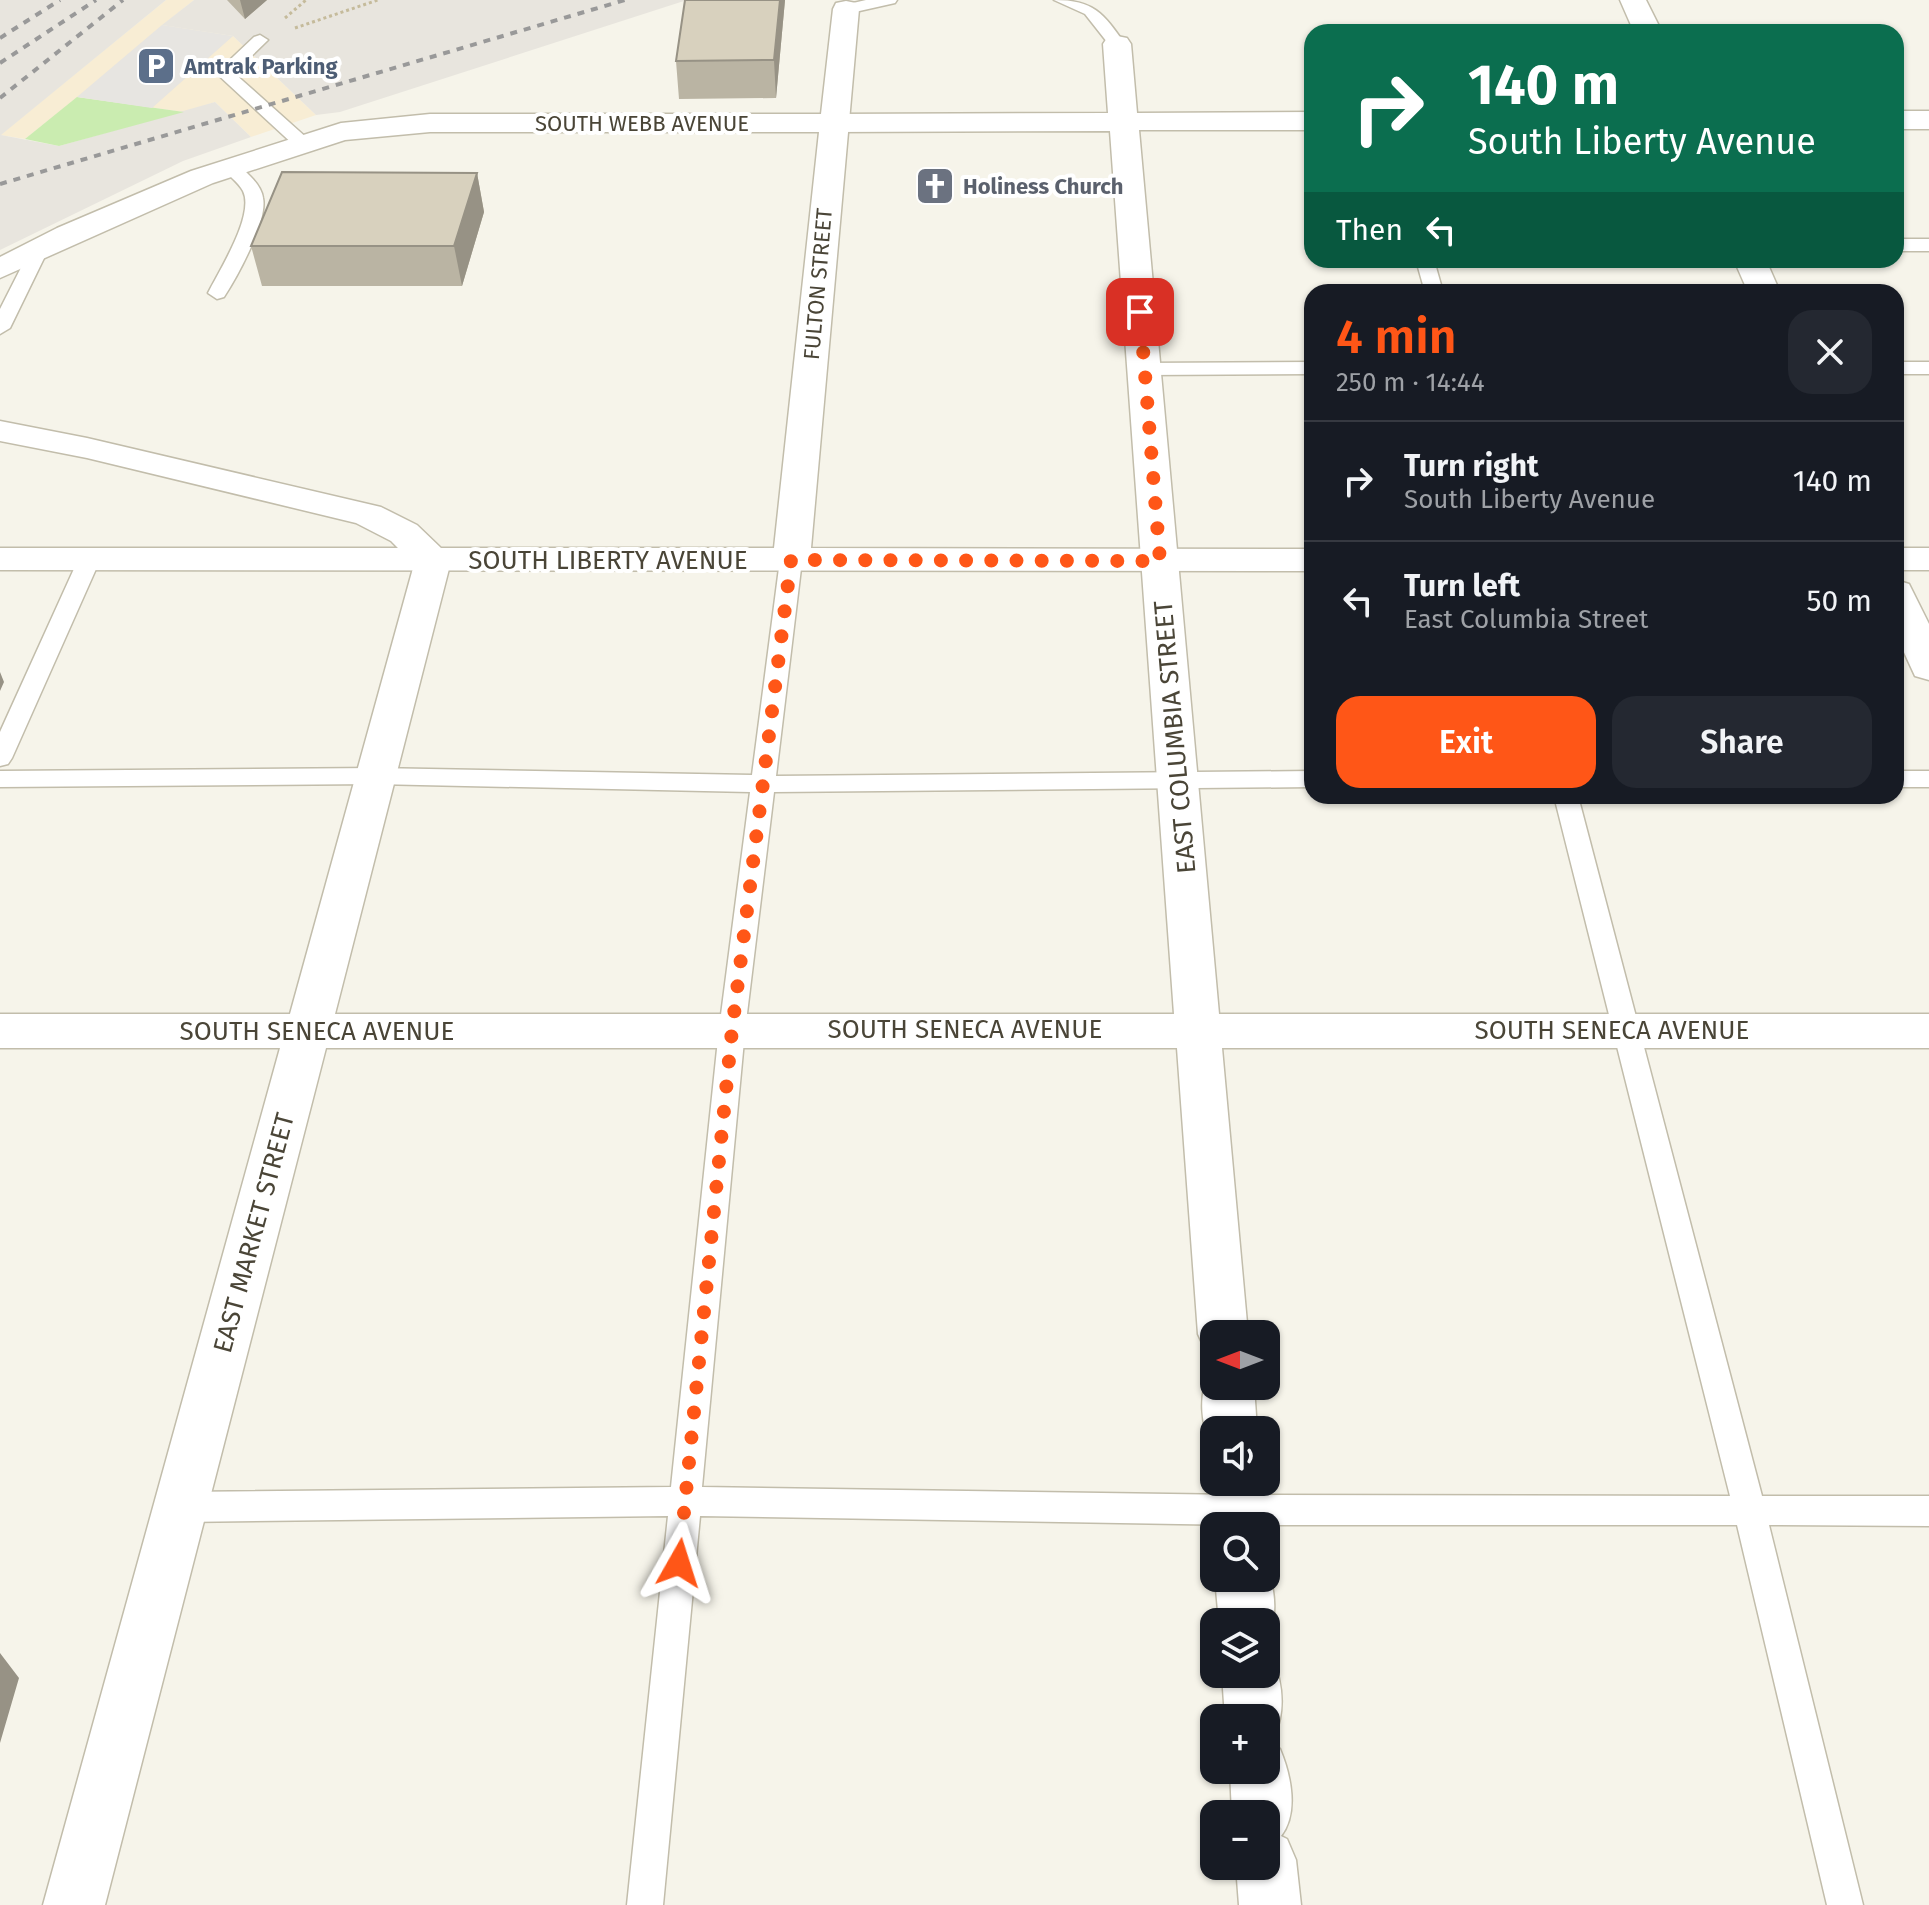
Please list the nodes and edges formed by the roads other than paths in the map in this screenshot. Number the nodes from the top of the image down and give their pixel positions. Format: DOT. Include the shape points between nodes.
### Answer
graph roads {
  1 [pos="889,0"];
  2 [pos="1062,0"];
  3 [pos="1633,0"];
  4 [pos="846,9"];
  5 [pos="1644,24"];
  6 [pos="260,40"];
  7 [pos="1117,44"];
  8 [pos="1904,120"];
  9 [pos="1929,120"];
  10 [pos="1304,121"];
  11 [pos="1125,122"];
  12 [pos="833,123"];
  13 [pos="302,143"];
  14 [pos="230,167"];
  15 [pos="1904,245"];
  16 [pos="1929,245"];
  17 [pos="39,250"];
  18 [pos="0,269"];
  19 [pos="217,293"];
  20 [pos="0,328"];
  21 [pos="1304,368"];
  22 [pos="1904,368"];
  23 [pos="1929,368"];
  24 [pos="1145,369"];
  25 [pos="0,431"];
  26 [pos="0,559"];
  27 [pos="1904,559"];
  28 [pos="1929,559"];
  29 [pos="89,560"];
  30 [pos="791,560"];
  31 [pos="1304,560"];
  32 [pos="433,561"];
  33 [pos="1160,561"];
  34 [pos="1904,610"];
  35 [pos="1929,667"];
  36 [pos="0,758"];
  37 [pos="375,776"];
  38 [pos="0,779"];
  39 [pos="1178,779"];
  40 [pos="1304,779"];
  41 [pos="1904,779"];
  42 [pos="1929,779"];
  43 [pos="763,784"];
  44 [pos="1568,804"];
  45 [pos="1199,1029"];
  46 [pos="732,1030"];
  47 [pos="1626,1030"];
  48 [pos="0,1031"];
  49 [pos="308,1031"];
  50 [pos="1929,1031"];
  51 [pos="1222,1320"];
  52 [pos="685,1501"];
  53 [pos="1237,1506"];
  54 [pos="181,1507"];
  55 [pos="1748,1511"];
  56 [pos="1929,1511"];
  57 [pos="1268,1880"];
  58 [pos="74,1905"];
  59 [pos="645,1905"];
  60 [pos="1270,1905"];
  61 [pos="1845,1905"];
  1 -- 4 [label="lane"];
  2 -- 7 [label="lane" via="1091,11"];
  3 -- 5 [label="street"];
  4 -- 12 [label="street, FULTON STREET"];
  6 -- 13 [label="lane" via="224,73"];
  7 -- 11 [label="street, EAST COLUMBIA STREET"];
  8 -- 9 [label="street"];
  10 -- 11 [label="street, SOUTH WEBB AVENUE"];
  11 -- 12 [label="street, SOUTH WEBB AVENUE"];
  11 -- 24 [label="street, EAST COLUMBIA STREET"];
  12 -- 13 [label="street, SOUTH WEBB AVENUE" via="430,123 371,127"];
  12 -- 30 [label="street, FULTON STREET"];
  13 -- 14 [label="street, SOUTH WEBB AVENUE"];
  14 -- 17 [label="street, SOUTH WEBB AVENUE"];
  14 -- 19 [label="lane" via="250,187 255,203"];
  15 -- 16 [label="lane"];
  17 -- 18 [label="street, SOUTH WEBB AVENUE"];
  17 -- 20 [label="lane"];
  21 -- 24 [label="lane"];
  22 -- 23 [label="lane"];
  24 -- 33 [label="street, EAST COLUMBIA STREET"];
  25 -- 32 [label="street" via="368,515 404,533"];
  26 -- 29 [label="street, SOUTH LIBERTY AVENUE"];
  27 -- 28 [label="street"];
  29 -- 32 [label="street, SOUTH LIBERTY AVENUE"];
  29 -- 36 [label="lane"];
  30 -- 32 [label="street, SOUTH LIBERTY AVENUE"];
  30 -- 33 [label="street, SOUTH LIBERTY AVENUE"];
  30 -- 43 [label="lane"];
  31 -- 33 [label="street, SOUTH LIBERTY AVENUE"];
  32 -- 37 [label="street, EAST MARKET STREET"];
  33 -- 39 [label="street, EAST COLUMBIA STREET"];
  34 -- 35 [label="street"];
  37 -- 38 [label="lane"];
  37 -- 43 [label="lane"];
  37 -- 49 [label="street, EAST MARKET STREET"];
  39 -- 40 [label="lane"];
  39 -- 43 [label="lane"];
  39 -- 45 [label="street, EAST COLUMBIA STREET"];
  41 -- 42 [label="lane"];
  43 -- 46 [label="lane"];
  44 -- 47 [label="lane"];
  45 -- 46 [label="street, SOUTH SENECA AVENUE"];
  45 -- 47 [label="street, SOUTH SENECA AVENUE"];
  45 -- 51 [label="street, EAST COLUMBIA STREET"];
  46 -- 49 [label="street, SOUTH SENECA AVENUE"];
  46 -- 52 [label="lane"];
  47 -- 50 [label="street, SOUTH SENECA AVENUE"];
  47 -- 55 [label="lane"];
  48 -- 49 [label="street, SOUTH SENECA AVENUE"];
  49 -- 54 [label="street, EAST MARKET STREET"];
  52 -- 53 [label="lane"];
  52 -- 54 [label="lane"];
  52 -- 59 [label="lane"];
  53 -- 55 [label="lane"];
  54 -- 58 [label="street, EAST MARKET STREET"];
  55 -- 56 [label="lane"];
  55 -- 61 [label="lane"];
  57 -- 60 [label="street"];
}
